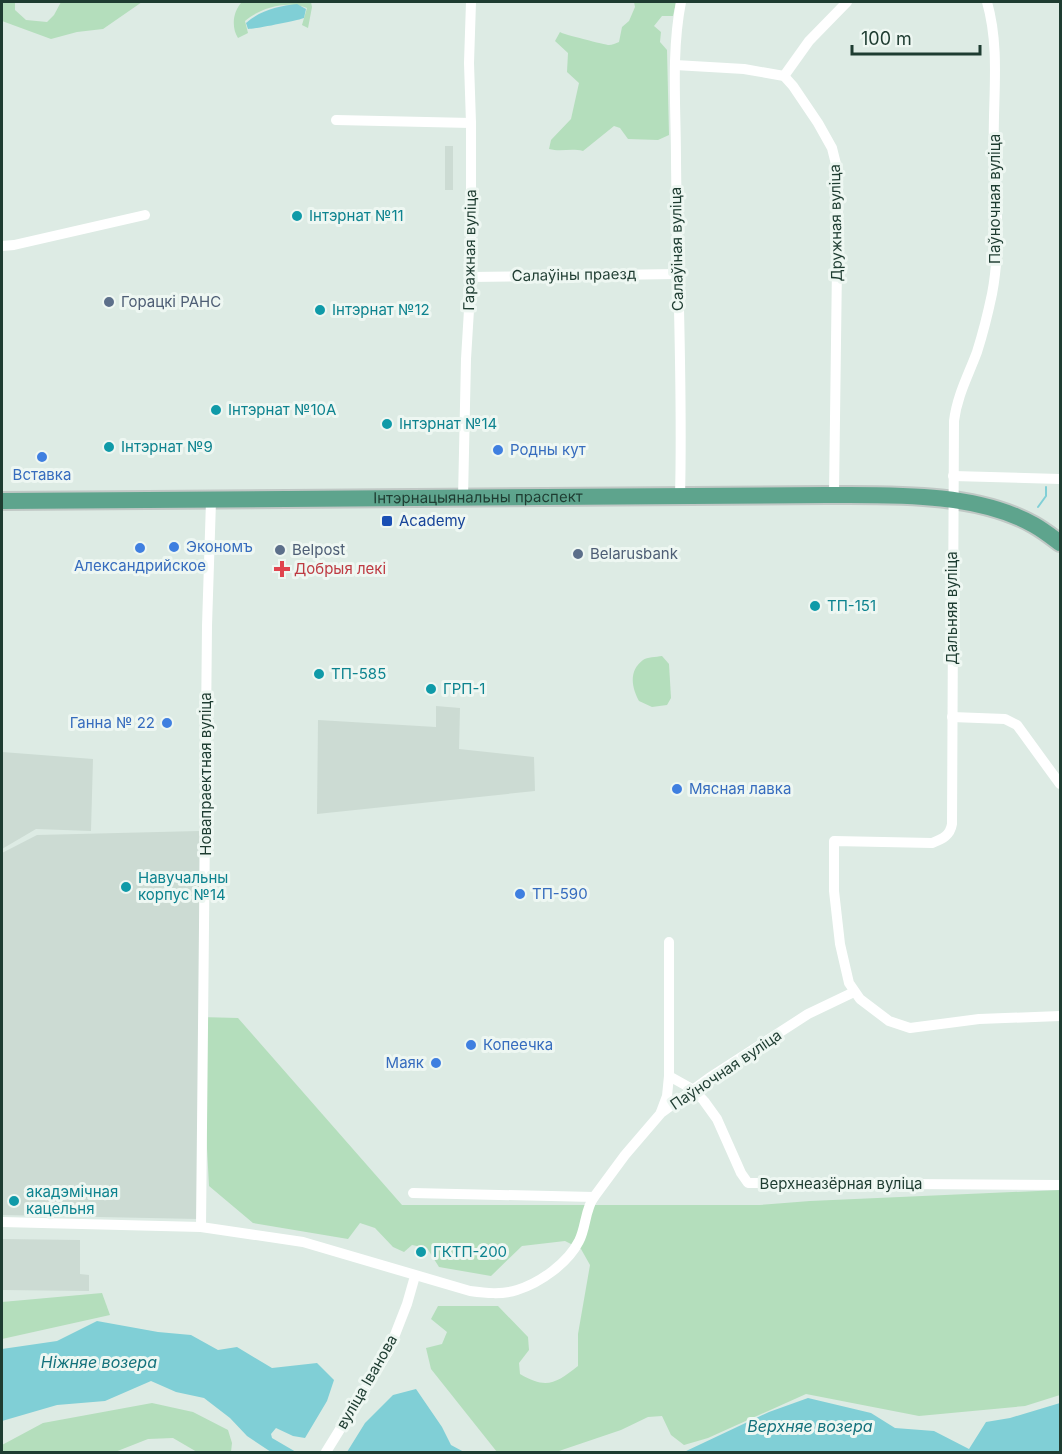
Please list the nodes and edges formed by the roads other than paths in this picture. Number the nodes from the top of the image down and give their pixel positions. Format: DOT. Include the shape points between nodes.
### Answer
graph roads {
  1 [pos="471,2"];
  2 [pos="681,2"];
  3 [pos="847,2"];
  4 [pos="987,2"];
  5 [pos="675,65"];
  6 [pos="784,76"];
  7 [pos="336,120"];
  8 [pos="471,123"];
  9 [pos="145,215"];
  10 [pos="2,246"];
  11 [pos="677,274"];
  12 [pos="471,277"];
  13 [pos="953,476"];
  14 [pos="1060,479"];
  15 [pos="834,495"];
  16 [pos="680,496"];
  17 [pos="463,498"];
  18 [pos="953,498"];
  19 [pos="2,501"];
  20 [pos="211,501"];
  21 [pos="1060,543"];
  22 [pos="952,717"];
  23 [pos="1060,784"];
  24 [pos="669,942"];
  25 [pos="854,992"];
  26 [pos="1060,1016"];
  27 [pos="669,1076"];
  28 [pos="694,1090"];
  29 [pos="661,1113"];
  30 [pos="1060,1185"];
  31 [pos="413,1193"];
  32 [pos="594,1197"];
  33 [pos="2,1222"];
  34 [pos="201,1227"];
  35 [pos="415,1276"];
  36 [pos="326,1452"];
  1 -- 8 [label="street, Гаражная вуліца"];
  2 -- 5 [label="street, Салаўіная вуліца"];
  3 -- 6 [label="street" via="809,41"];
  4 -- 13 [label="street, Паўночная вуліца" via="995,64 995,276 977,351 957,401"];
  5 -- 6 [label="street"];
  5 -- 11 [label="street, Салаўіная вуліца"];
  6 -- 15 [label="street, Дружная вуліца" via="818,123 832,148 837,168"];
  7 -- 8 [label="street"];
  8 -- 12 [label="street, Гаражная вуліца"];
  9 -- 10 [label="street"];
  11 -- 12 [label="street, Салаўіны праезд"];
  11 -- 16 [label="street, Салаўіная вуліца"];
  12 -- 17 [label="street, Гаражная вуліца"];
  13 -- 14 [label="street"];
  13 -- 18 [label="street, Паўночная вуліца"];
  15 -- 16 [label="main road, Інтэрнацыянальны праспект"];
  15 -- 18 [label="main road, Інтэрнацыянальны праспект"];
  16 -- 17 [label="main road, Інтэрнацыянальны праспект"];
  17 -- 20 [label="main road, Інтэрнацыянальны праспект"];
  18 -- 21 [label="main road, Інтэрнацыянальны праспект" via="1002,511 1034,525"];
  18 -- 22 [label="street, Дальняя вуліца"];
  19 -- 20 [label="main road, Інтэрнацыянальны праспект"];
  20 -- 34 [label="street, Новапраектная вуліца"];
  22 -- 23 [label="street" via="1005,719 1017,725"];
  22 -- 25 [label="street, Дальняя вуліца" via="952,824 948,834 927,843 834,841 840,944"];
  24 -- 27 [label="street"];
  25 -- 26 [label="street" via="889,1021 910,1028 979,1019"];
  25 -- 28 [label="street, Паўночная вуліца" via="808,1014"];
  27 -- 28 [label="street, Верхнеазёрная вуліца"];
  27 -- 29 [label="street"];
  28 -- 29 [label="street, Паўночная вуліца"];
  28 -- 30 [label="street, Верхнеазёрная вуліца" via="717,1119 748,1183"];
  29 -- 32 [label="street, Паўночная вуліца"];
  31 -- 32 [label="street"];
  32 -- 35 [label="street, Паўночная вуліца" via="578,1243 559,1265 517,1290 470,1292"];
  33 -- 34 [label="street, Паўночная вуліца"];
  34 -- 35 [label="street, Паўночная вуліца" via="303,1242"];
  35 -- 36 [label="street, вуліца Іванова" via="388,1350"];
}
